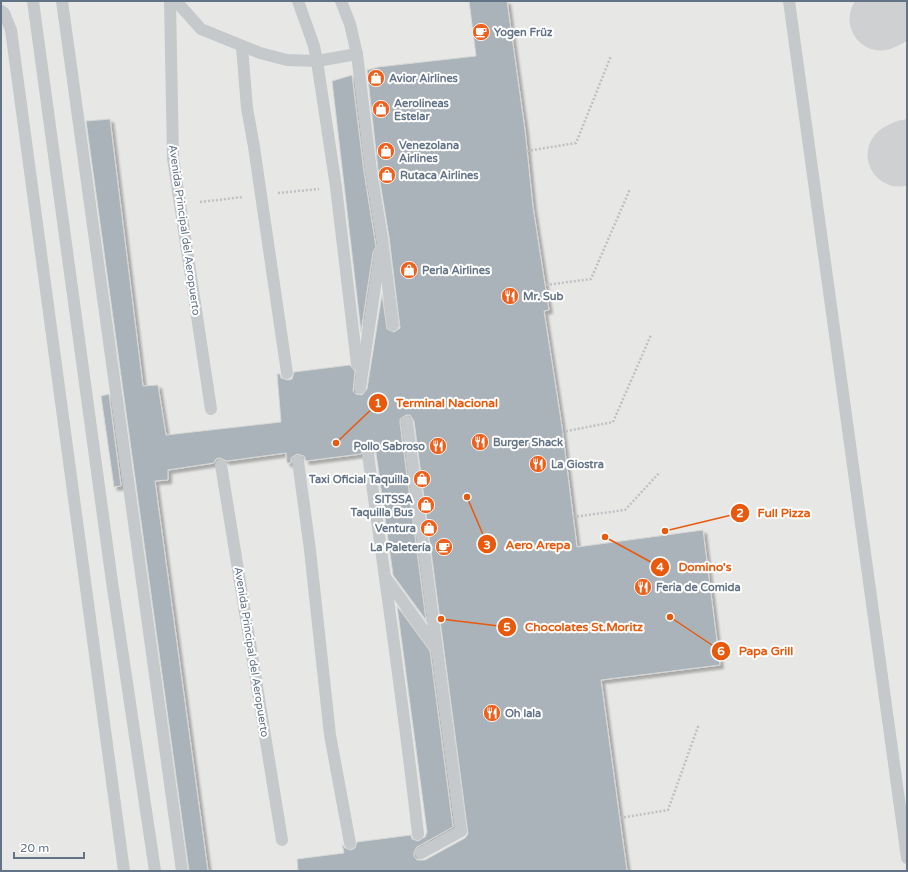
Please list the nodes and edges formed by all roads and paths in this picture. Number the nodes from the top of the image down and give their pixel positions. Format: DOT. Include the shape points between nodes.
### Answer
graph roads {
  1 [pos="33,1"];
  2 [pos="62,1"];
  3 [pos="170,1"];
  4 [pos="176,1"];
  5 [pos="298,1"];
  6 [pos="341,1"];
  7 [pos="789,1"];
  8 [pos="1,11"];
  9 [pos="242,47"];
  10 [pos="357,54"];
  11 [pos="611,56"];
  12 [pos="317,61"];
  13 [pos="527,151"];
  14 [pos="630,189"];
  15 [pos="382,238"];
  16 [pos="546,285"];
  17 [pos="393,325"];
  18 [pos="651,335"];
  19 [pos="357,364"];
  20 [pos="287,373"];
  21 [pos="360,388"];
  22 [pos="211,409"];
  23 [pos="407,422"];
  24 [pos="562,432"];
  25 [pos="368,454"];
  26 [pos="298,461"];
  27 [pos="221,465"];
  28 [pos="660,472"];
  29 [pos="573,517"];
  30 [pos="384,575"];
  31 [pos="436,647"];
  32 [pos="699,724"];
  33 [pos="620,818"];
  34 [pos="418,834"];
  35 [pos="282,840"];
  36 [pos="350,843"];
  37 [pos="421,853"];
  38 [pos="907,858"];
  39 [pos="124,871"];
  40 [pos="155,871"];
  41 [pos="182,871"];
  1 -- 40 [label="lane" via="112,582"];
  2 -- 41 [label="lane"];
  3 -- 22 [label="lane, Avenida Principal del Aeropuerto" via="173,158"];
  4 -- 9 [label="lane" via="201,29"];
  5 -- 12 [label="lane"];
  6 -- 10 [label="lane"];
  7 -- 38 [label="lane"];
  8 -- 39 [label="lane" via="11,30"];
  9 -- 12 [label="lane" via="287,60"];
  9 -- 20 [label="lane" via="247,108"];
  10 -- 12 [label="lane"];
  10 -- 15 [label="lane"];
  11 -- 13 [label="path" via="576,143"];
  12 -- 19 [label="lane" via="336,187"];
  14 -- 16 [label="path" via="591,279"];
  15 -- 17 [label="lane"];
  15 -- 21 [label="lane"];
  18 -- 24 [label="path" via="614,422"];
  23 -- 31 [label="lane"];
  25 -- 30 [label="lane"];
  26 -- 36 [label="lane" via="330,735"];
  27 -- 35 [label="lane, Avenida Principal del Aeropuerto"];
  28 -- 29 [label="path" via="625,510"];
  30 -- 31 [label="lane"];
  30 -- 34 [label="lane" via="406,726"];
  31 -- 37 [label="lane" via="461,831"];
  32 -- 33 [label="path" via="668,810"];
}
